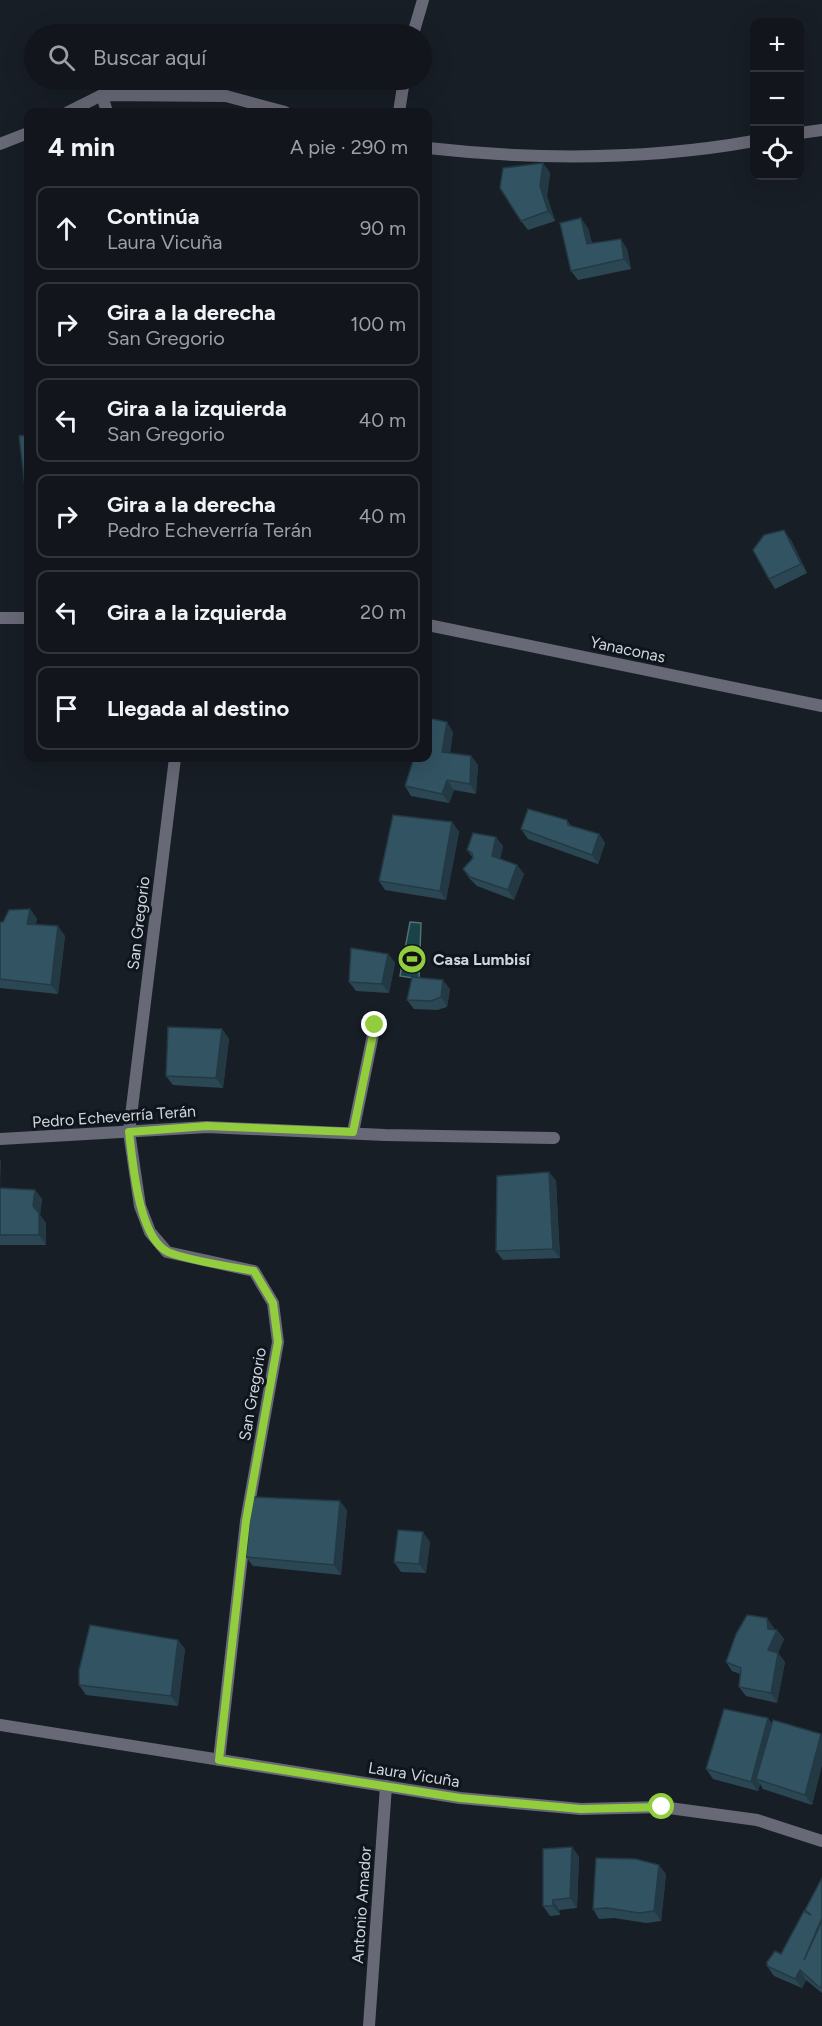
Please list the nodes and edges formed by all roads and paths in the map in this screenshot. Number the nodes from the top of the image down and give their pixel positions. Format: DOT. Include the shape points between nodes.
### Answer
graph roads {
  1 [pos="423,0"];
  2 [pos="416,24"];
  3 [pos="402,90"];
  4 [pos="102,95"];
  5 [pos="76,108"];
  6 [pos="106,108"];
  7 [pos="270,108"];
  8 [pos="400,108"];
  9 [pos="822,130"];
  10 [pos="804,132"];
  11 [pos="24,135"];
  12 [pos="750,141"];
  13 [pos="0,144"];
  14 [pos="432,148"];
  15 [pos="0,618"];
  16 [pos="24,618"];
  17 [pos="432,626"];
  18 [pos="822,706"];
  19 [pos="175,762"];
  20 [pos="375,1025"];
  21 [pos="129,1132"];
  22 [pos="353,1132"];
  23 [pos="554,1138"];
  24 [pos="0,1139"];
  25 [pos="0,1725"];
  26 [pos="219,1760"];
  27 [pos="386,1786"];
  28 [pos="822,1841"];
  29 [pos="369,2026"];
  1 -- 2 [label="street"];
  3 -- 8 [label="street"];
  4 -- 5 [label="street"];
  4 -- 6 [label="street"];
  4 -- 7 [label="street" via="226,96"];
  9 -- 10 [label="street"];
  11 -- 13 [label="street"];
  12 -- 14 [label="street" via="612,155 495,156"];
  15 -- 16 [label="street"];
  17 -- 18 [label="street, Yanaconas"];
  19 -- 21 [label="street, San Gregorio"];
  20 -- 22 [label="street"];
  21 -- 22 [label="street, Pedro Echeverría Terán" via="207,1126"];
  21 -- 24 [label="street, Pedro Echeverría Terán"];
  21 -- 26 [label="street, San Gregorio" via="140,1206 150,1232 167,1252 254,1271 273,1303 278,1342 246,1521"];
  22 -- 23 [label="street, Pedro Echeverría Terán" via="385,1136"];
  25 -- 26 [label="street, Laura Vicuña"];
  26 -- 27 [label="street, Laura Vicuña"];
  27 -- 28 [label="street, Laura Vicuña" via="460,1798 581,1809 662,1807 757,1820"];
  27 -- 29 [label="street, Antonio Amador"];
}
